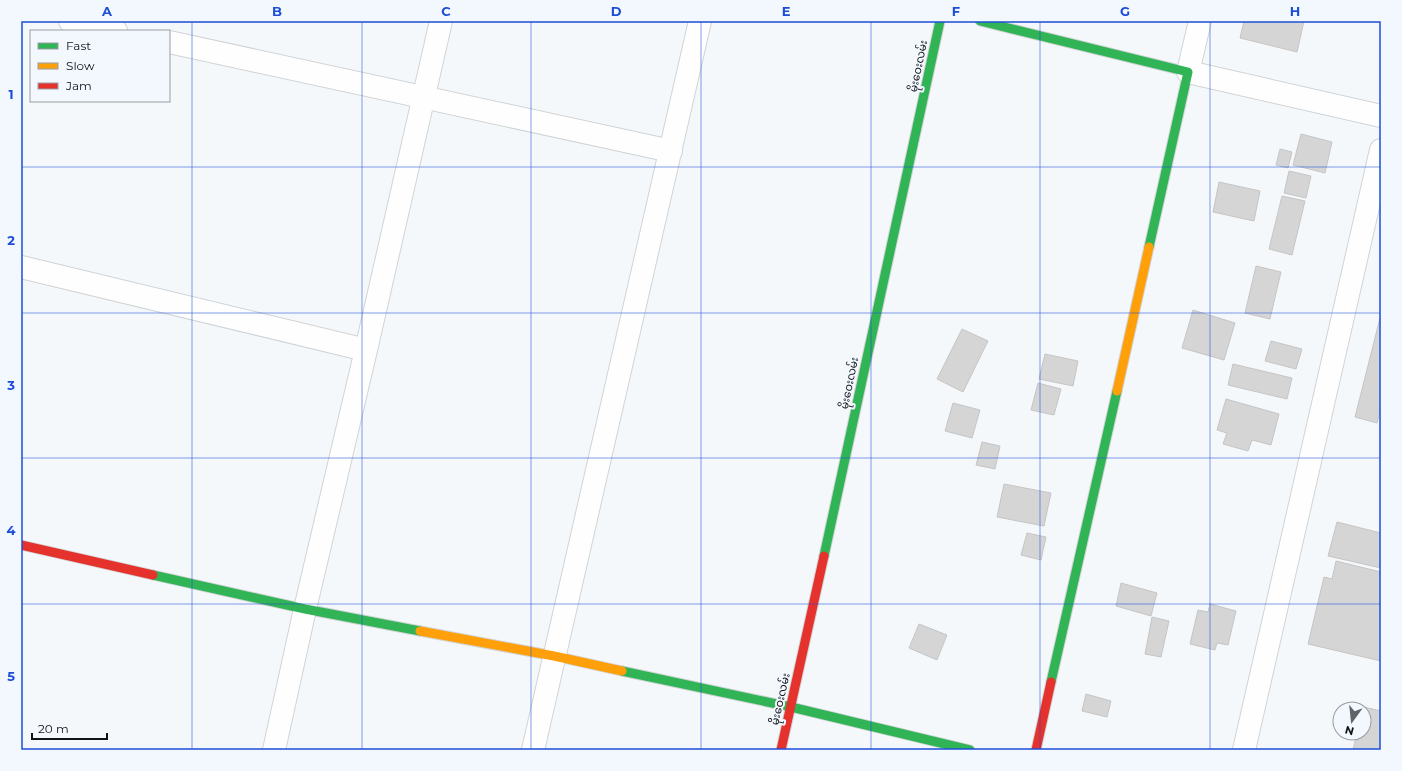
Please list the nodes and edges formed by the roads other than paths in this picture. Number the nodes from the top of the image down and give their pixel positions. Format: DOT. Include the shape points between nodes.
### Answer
graph roads {
  1 [pos="70,21"];
  2 [pos="441,21"];
  3 [pos="700,21"];
  4 [pos="940,21"];
  5 [pos="980,21"];
  6 [pos="1200,21"];
  7 [pos="111,30"];
  8 [pos="170,42"];
  9 [pos="1188,72"];
  10 [pos="423,98"];
  11 [pos="1381,116"];
  12 [pos="1381,150"];
  13 [pos="671,151"];
  14 [pos="21,267"];
  15 [pos="366,350"];
  16 [pos="21,546"];
  17 [pos="305,609"];
  18 [pos="554,656"];
  19 [pos="791,707"];
  20 [pos="274,750"];
  21 [pos="533,750"];
  22 [pos="781,750"];
  23 [pos="970,750"];
  24 [pos="1036,750"];
  25 [pos="1244,750"];
  1 -- 7 [label="street"];
  2 -- 10 [label="street"];
  3 -- 13 [label="street"];
  4 -- 19 [label="street, မိုးဝေးလမ်း"];
  5 -- 9 [label="street"];
  6 -- 9 [label="street"];
  8 -- 10 [label="street"];
  9 -- 11 [label="street"];
  9 -- 24 [label="street"];
  10 -- 13 [label="street"];
  10 -- 15 [label="street"];
  12 -- 25 [label="street"];
  13 -- 18 [label="street"];
  14 -- 15 [label="street"];
  15 -- 17 [label="street"];
  16 -- 17 [label="street"];
  17 -- 18 [label="street"];
  17 -- 20 [label="street"];
  18 -- 19 [label="street"];
  18 -- 21 [label="street"];
  19 -- 22 [label="street, မိုးဝေးလမ်း"];
  19 -- 23 [label="street"];
}
